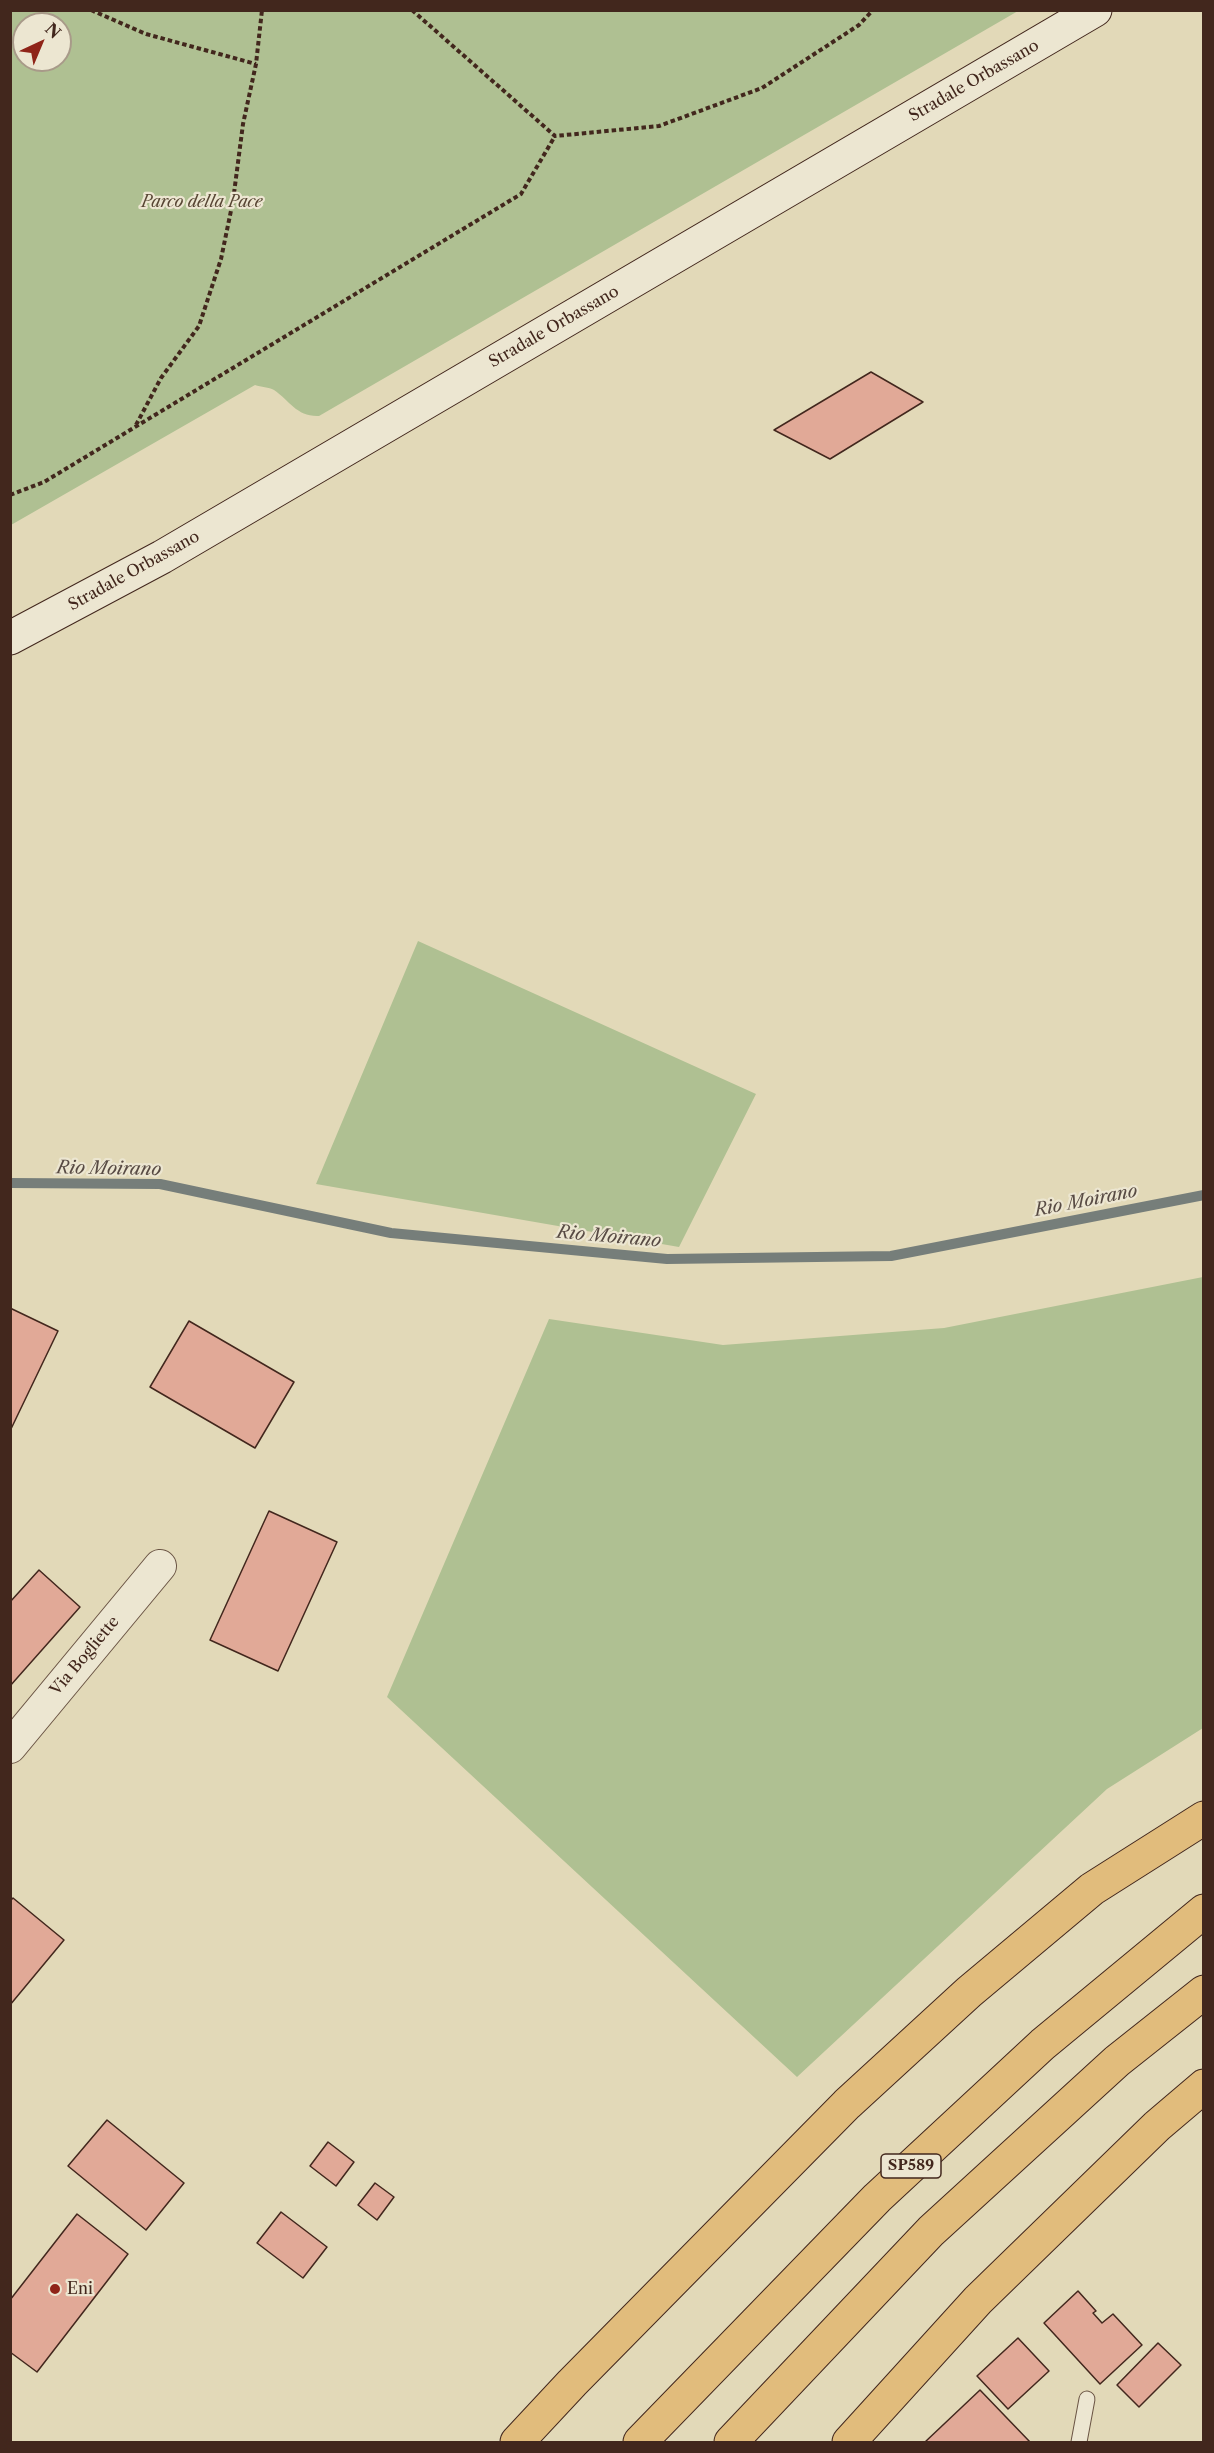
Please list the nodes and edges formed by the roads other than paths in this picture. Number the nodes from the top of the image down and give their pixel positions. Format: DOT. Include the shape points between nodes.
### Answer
graph roads {
  1 [pos="1095,10"];
  2 [pos="10,638"];
  3 [pos="160,1566"];
  4 [pos="10,1747"];
  5 [pos="1203,1818"];
  6 [pos="1203,1911"];
  7 [pos="1203,1992"];
  8 [pos="1203,2086"];
  9 [pos="1087,2399"];
  10 [pos="518,2442"];
  11 [pos="640,2442"];
  12 [pos="731,2442"];
  13 [pos="849,2442"];
  14 [pos="1079,2442"];
  1 -- 2 [label="street, Stradale Orbassano" via="162,557"];
  3 -- 4 [label="street, Via Bogliette"];
  5 -- 10 [label="main road" via="1092,1889 969,1992 847,2104"];
  6 -- 11 [label="main road, SP589" via="1043,2044 877,2198"];
  7 -- 12 [label="main road" via="1117,2061 931,2231"];
  8 -- 13 [label="main road" via="978,2300"];
  9 -- 14 [label="lane"];
}
